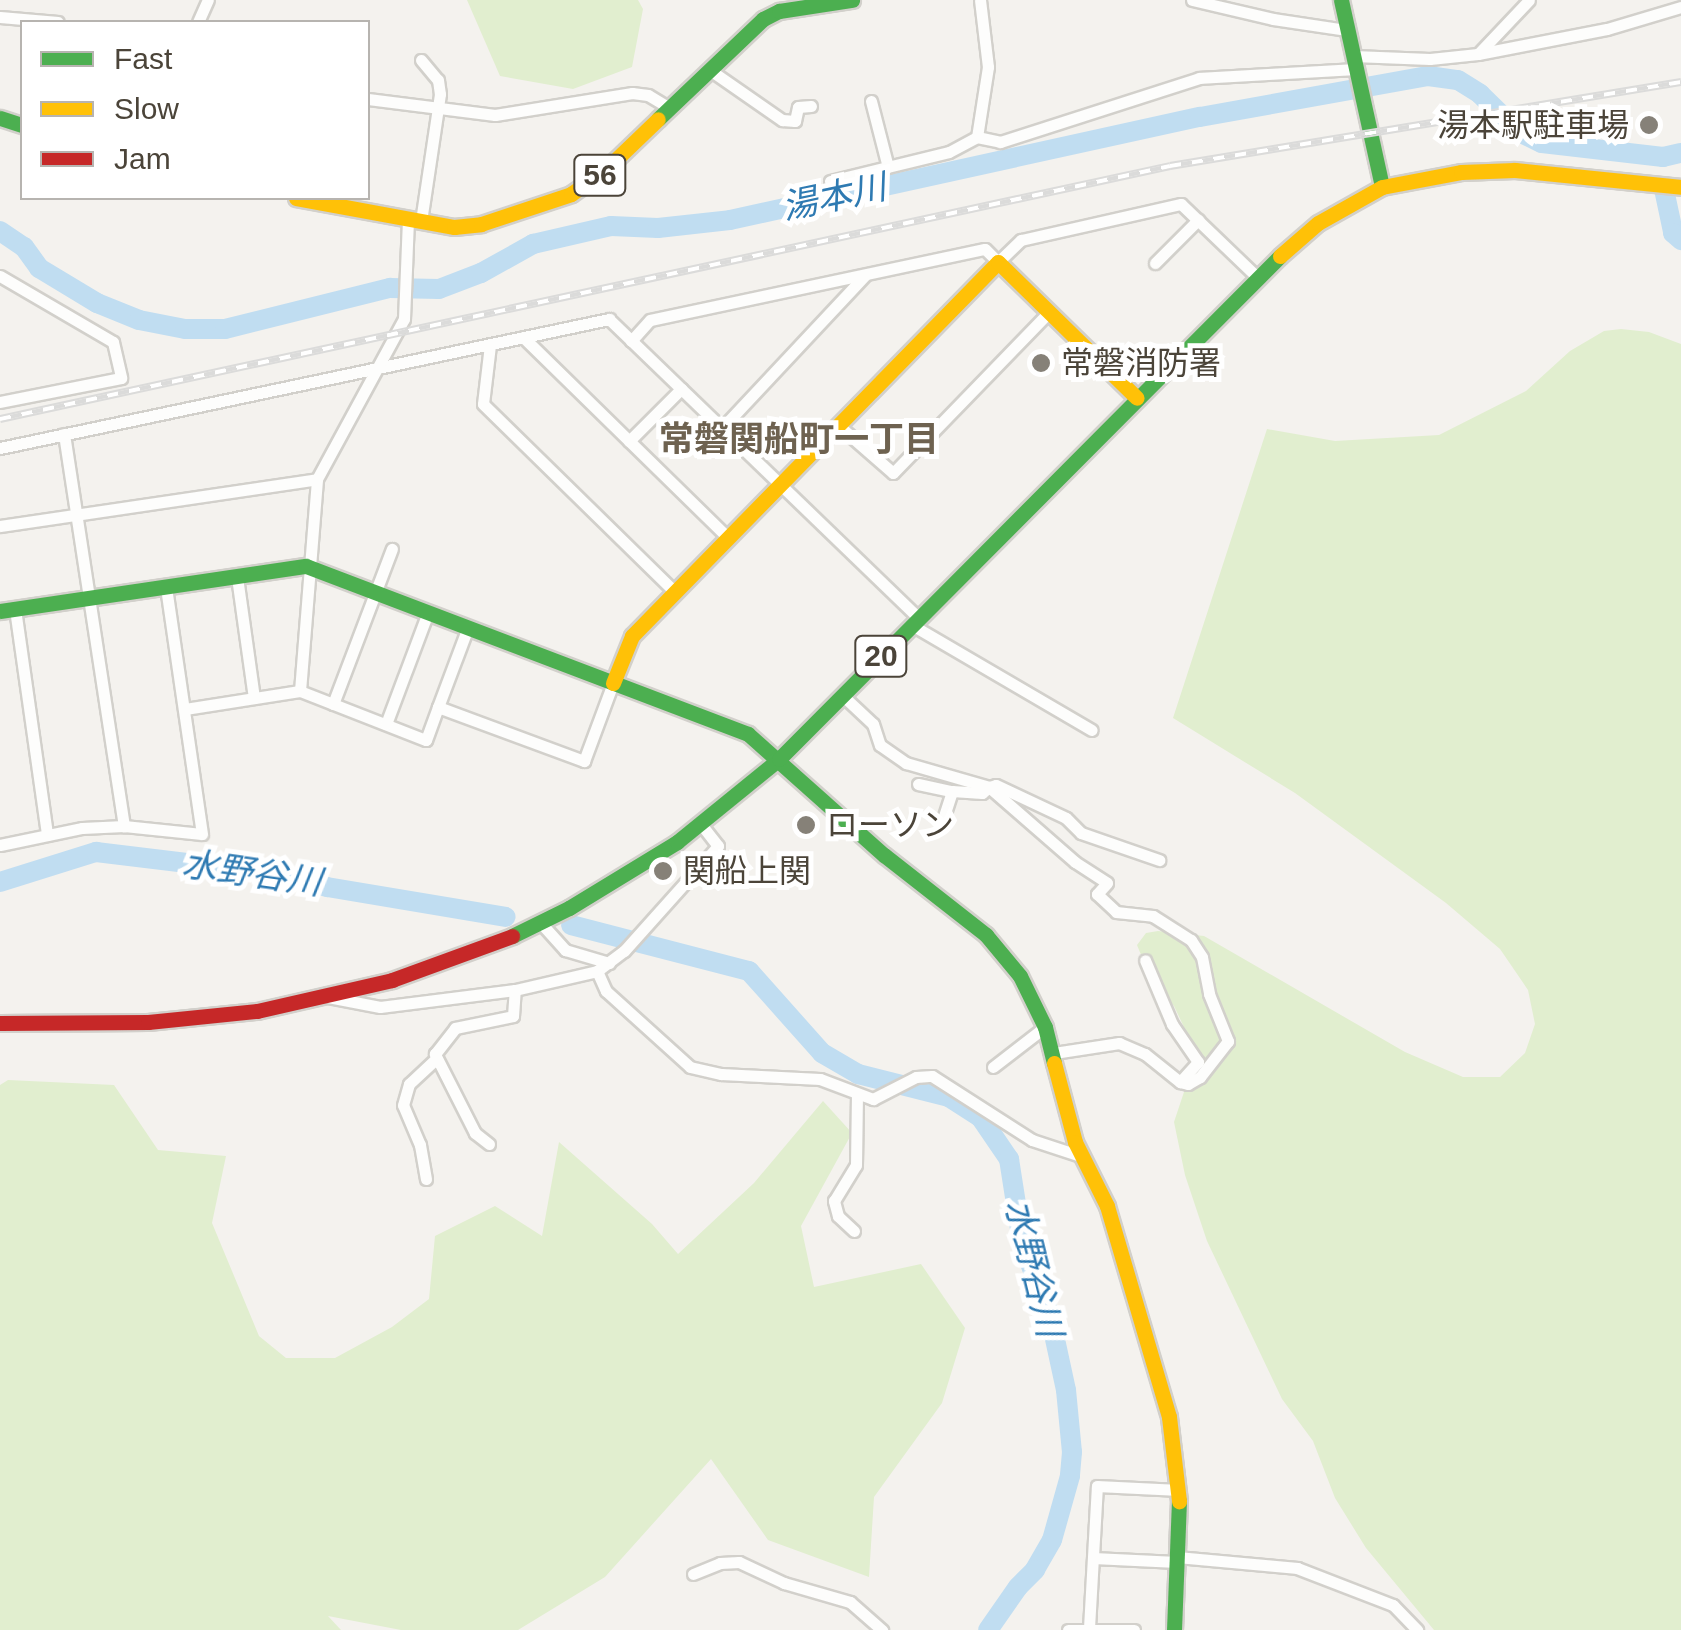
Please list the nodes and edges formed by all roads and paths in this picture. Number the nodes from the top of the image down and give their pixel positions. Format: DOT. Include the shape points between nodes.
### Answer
graph roads {
  1 [pos="852,0"];
  2 [pos="980,0"];
  3 [pos="1192,0"];
  4 [pos="1340,0"];
  5 [pos="1528,0"];
  6 [pos="1681,7"];
  7 [pos="0,16"];
  8 [pos="39,20"];
  9 [pos="1347,30"];
  10 [pos="1478,54"];
  11 [pos="421,60"];
  12 [pos="1355,66"];
  13 [pos="710,70"];
  14 [pos="370,98"];
  15 [pos="871,101"];
  16 [pos="811,106"];
  17 [pos="670,108"];
  18 [pos="437,111"];
  19 [pos="977,138"];
  20 [pos="888,167"];
  21 [pos="830,181"];
  22 [pos="1382,187"];
  23 [pos="1681,187"];
  24 [pos="307,200"];
  25 [pos="414,220"];
  26 [pos="1198,220"];
  27 [pos="998,262"];
  28 [pos="1154,263"];
  29 [pos="865,274"];
  30 [pos="0,276"];
  31 [pos="1257,277"];
  32 [pos="1050,312"];
  33 [pos="524,337"];
  34 [pos="631,341"];
  35 [pos="490,345"];
  36 [pos="379,370"];
  37 [pos="681,389"];
  38 [pos="1137,398"];
  39 [pos="0,402"];
  40 [pos="838,425"];
  41 [pos="722,428"];
  42 [pos="64,434"];
  43 [pos="629,441"];
  44 [pos="0,448"];
  45 [pos="317,479"];
  46 [pos="780,484"];
  47 [pos="76,514"];
  48 [pos="0,526"];
  49 [pos="728,538"];
  50 [pos="392,549"];
  51 [pos="306,566"];
  52 [pos="237,577"];
  53 [pos="166,588"];
  54 [pos="376,592"];
  55 [pos="675,592"];
  56 [pos="89,598"];
  57 [pos="7,610"];
  58 [pos="428,612"];
  59 [pos="915,621"];
  60 [pos="468,628"];
  61 [pos="614,683"];
  62 [pos="300,691"];
  63 [pos="842,695"];
  64 [pos="254,698"];
  65 [pos="332,704"];
  66 [pos="438,707"];
  67 [pos="185,709"];
  68 [pos="386,724"];
  69 [pos="1092,730"];
  70 [pos="780,758"];
  71 [pos="918,784"];
  72 [pos="989,788"];
  73 [pos="952,791"];
  74 [pos="944,816"];
  75 [pos="701,824"];
  76 [pos="124,826"];
  77 [pos="48,835"];
  78 [pos="0,845"];
  79 [pos="1159,860"];
  80 [pos="540,922"];
  81 [pos="1145,960"];
  82 [pos="608,963"];
  83 [pos="596,971"];
  84 [pos="515,990"];
  85 [pos="327,996"];
  86 [pos="0,1024"];
  87 [pos="1045,1027"];
  88 [pos="1054,1053"];
  89 [pos="436,1060"];
  90 [pos="994,1067"];
  91 [pos="1180,1082"];
  92 [pos="857,1095"];
  93 [pos="489,1144"];
  94 [pos="1081,1156"];
  95 [pos="426,1180"];
  96 [pos="854,1231"];
  97 [pos="1179,1490"];
  98 [pos="1093,1558"];
  99 [pos="1177,1560"];
  100 [pos="693,1574"];
  101 [pos="1090,1628"];
  102 [pos="882,1630"];
  103 [pos="1068,1630"];
  104 [pos="1117,1630"];
  105 [pos="1134,1630"];
  106 [pos="1174,1630"];
  107 [pos="1417,1630"];
  1 -- 13 [label="street, 56" via="771,14"];
  2 -- 19 [label="street" via="988,67"];
  3 -- 9 [label="street"];
  4 -- 9 [label="street"];
  5 -- 10 [label="street"];
  6 -- 10 [label="street" via="1606,30"];
  7 -- 8 [label="street"];
  9 -- 12 [label="street"];
  10 -- 12 [label="street"];
  11 -- 18 [label="street" via="438,80"];
  12 -- 19 [label="street" via="1199,78 1000,142"];
  12 -- 22 [label="street"];
  13 -- 16 [label="street" via="782,120 795,121 798,106"];
  13 -- 17 [label="street, 56"];
  14 -- 18 [label="street"];
  15 -- 20 [label="street"];
  17 -- 18 [label="street" via="632,93 512,114"];
  17 -- 25 [label="street, 56" via="572,194 481,224"];
  18 -- 25 [label="street"];
  19 -- 20 [label="street"];
  20 -- 21 [label="street"];
  22 -- 23 [label="street, 20" via="1488,169"];
  22 -- 31 [label="street, 20" via="1318,224"];
  24 -- 25 [label="street, 56"];
  25 -- 36 [label="street" via="405,310"];
  26 -- 27 [label="street" via="1181,204 1020,240"];
  26 -- 28 [label="street"];
  26 -- 31 [label="street"];
  27 -- 29 [label="street" via="986,249"];
  27 -- 32 [label="street"];
  27 -- 40 [label="street"];
  29 -- 34 [label="street" via="650,320"];
  29 -- 41 [label="street"];
  30 -- 39 [label="street" via="113,342 121,378"];
  31 -- 38 [label="street, 20"];
  32 -- 38 [label="street"];
  32 -- 40 [label="street" via="893,473"];
  33 -- 34 [label="street" via="608,319"];
  33 -- 35 [label="street"];
  33 -- 43 [label="street"];
  34 -- 37 [label="street"];
  35 -- 36 [label="street"];
  35 -- 55 [label="street" via="482,404"];
  36 -- 42 [label="street"];
  36 -- 45 [label="street"];
  37 -- 41 [label="street"];
  37 -- 43 [label="street"];
  38 -- 59 [label="street, 20"];
  40 -- 46 [label="street"];
  41 -- 46 [label="street"];
  42 -- 44 [label="street"];
  42 -- 47 [label="street"];
  43 -- 49 [label="street"];
  45 -- 47 [label="street"];
  45 -- 51 [label="street"];
  46 -- 49 [label="street"];
  46 -- 59 [label="street"];
  47 -- 48 [label="street"];
  47 -- 56 [label="street"];
  49 -- 55 [label="street"];
  50 -- 54 [label="street"];
  51 -- 52 [label="street"];
  51 -- 54 [label="street"];
  51 -- 62 [label="street"];
  52 -- 53 [label="street"];
  52 -- 64 [label="street"];
  53 -- 56 [label="street"];
  53 -- 67 [label="street"];
  54 -- 58 [label="street"];
  54 -- 65 [label="street"];
  55 -- 61 [label="street" via="632,636"];
  56 -- 57 [label="street"];
  56 -- 76 [label="street"];
  57 -- 77 [label="street"];
  58 -- 60 [label="street"];
  58 -- 68 [label="street"];
  59 -- 63 [label="street, 20"];
  59 -- 69 [label="street"];
  60 -- 61 [label="street"];
  60 -- 66 [label="street"];
  61 -- 66 [label="street" via="584,761"];
  61 -- 70 [label="street" via="748,734"];
  62 -- 64 [label="street"];
  62 -- 65 [label="street"];
  63 -- 70 [label="street, 20"];
  63 -- 72 [label="street" via="873,724 890,754"];
  64 -- 67 [label="street"];
  65 -- 68 [label="street"];
  66 -- 68 [label="street" via="426,740"];
  67 -- 76 [label="street" via="202,834"];
  70 -- 75 [label="street, 20"];
  70 -- 87 [label="street" via="884,855 986,934 1020,976"];
  71 -- 73 [label="street"];
  72 -- 73 [label="street"];
  72 -- 79 [label="street" via="1010,790 1066,818 1081,833"];
  72 -- 91 [label="street" via="1107,883 1097,894 1116,912 1162,919 1198,949 1228,1041 1200,1078"];
  73 -- 74 [label="street"];
  75 -- 80 [label="street, 20"];
  75 -- 82 [label="street" via="718,846"];
  76 -- 77 [label="street"];
  77 -- 78 [label="street"];
  80 -- 82 [label="street" via="565,950"];
  80 -- 85 [label="street, 20" via="439,964"];
  81 -- 91 [label="street" via="1172,1024 1198,1062"];
  82 -- 83 [label="street"];
  83 -- 84 [label="street"];
  83 -- 92 [label="street" via="606,991 690,1066 820,1079"];
  84 -- 85 [label="street" via="380,1007"];
  84 -- 89 [label="street" via="513,1016 454,1028 438,1044"];
  85 -- 86 [label="street, 20" via="195,1018"];
  87 -- 88 [label="street"];
  87 -- 90 [label="street"];
  88 -- 91 [label="street" via="1119,1043 1146,1054"];
  88 -- 94 [label="street"];
  89 -- 93 [label="street" via="475,1133"];
  89 -- 95 [label="street" via="409,1084 403,1105"];
  92 -- 94 [label="street" via="873,1098 924,1076 942,1079 1032,1140"];
  92 -- 96 [label="street" via="856,1164 834,1201"];
  94 -- 97 [label="street" via="1107,1206 1170,1417"];
  97 -- 98 [label="street" via="1097,1486"];
  97 -- 99 [label="street"];
  98 -- 99 [label="street"];
  98 -- 101 [label="street"];
  99 -- 106 [label="street"];
  99 -- 107 [label="street" via="1297,1568 1392,1605"];
  100 -- 102 [label="street" via="739,1562 850,1602"];
  101 -- 103 [label="street"];
  101 -- 104 [label="street"];
  104 -- 105 [label="street"];
}
